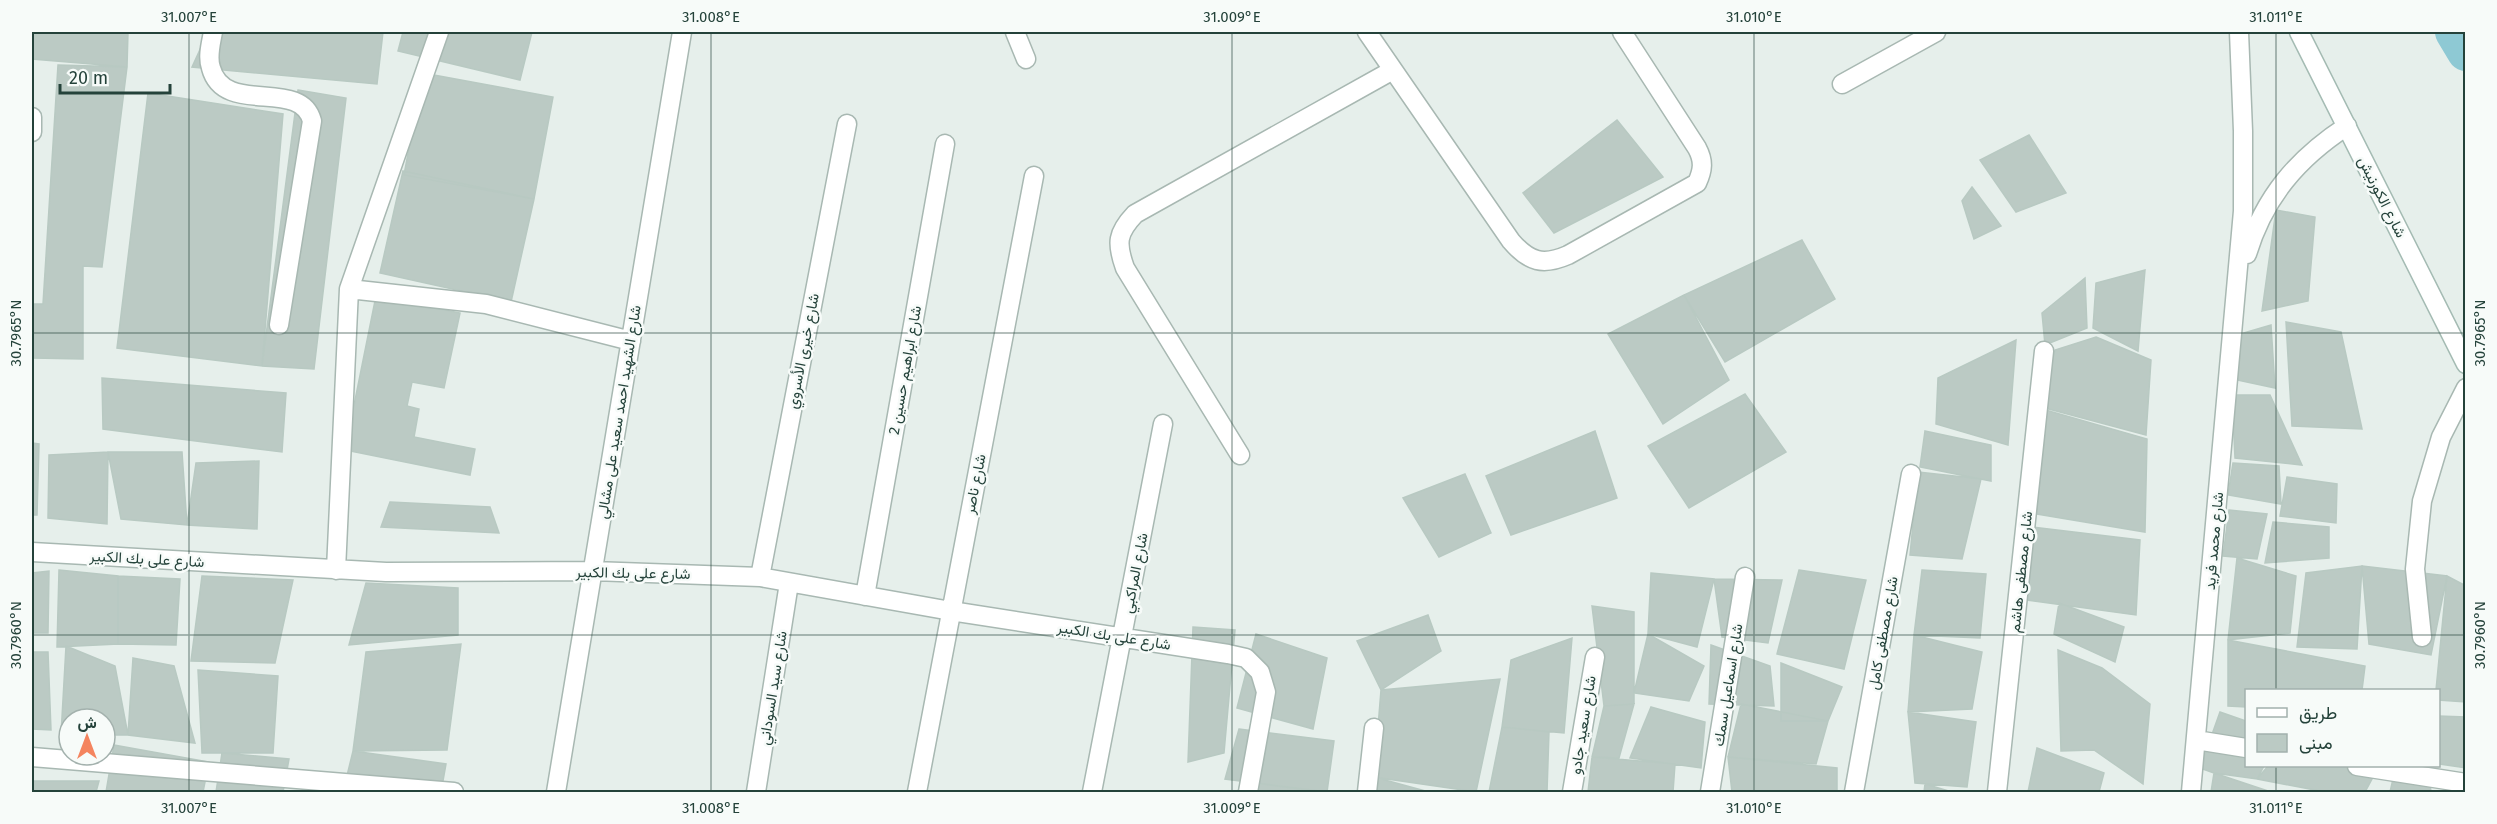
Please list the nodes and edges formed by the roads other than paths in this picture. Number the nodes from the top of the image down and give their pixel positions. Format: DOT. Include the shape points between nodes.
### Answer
graph roads {
  1 [pos="213,32"];
  2 [pos="440,32"];
  3 [pos="682,32"];
  4 [pos="1015,32"];
  5 [pos="1367,32"];
  6 [pos="1622,32"];
  7 [pos="1936,32"];
  8 [pos="2239,32"];
  9 [pos="2299,32"];
  10 [pos="1026,59"];
  11 [pos="1393,70"];
  12 [pos="1842,84"];
  13 [pos="32,117"];
  14 [pos="847,124"];
  15 [pos="2347,126"];
  16 [pos="32,132"];
  17 [pos="945,144"];
  18 [pos="1034,176"];
  19 [pos="349,289"];
  20 [pos="2237,290"];
  21 [pos="279,325"];
  22 [pos="631,341"];
  23 [pos="2044,351"];
  24 [pos="2466,364"];
  25 [pos="2466,388"];
  26 [pos="1163,424"];
  27 [pos="1240,455"];
  28 [pos="1911,474"];
  29 [pos="32,552"];
  30 [pos="336,570"];
  31 [pos="593,571"];
  32 [pos="760,577"];
  33 [pos="1745,577"];
  34 [pos="789,583"];
  35 [pos="865,596"];
  36 [pos="951,611"];
  37 [pos="1122,637"];
  38 [pos="2422,637"];
  39 [pos="1595,657"];
  40 [pos="1374,728"];
  41 [pos="2196,740"];
  42 [pos="2245,748"];
  43 [pos="32,757"];
  44 [pos="2369,767"];
  45 [pos="2466,783"];
  46 [pos="454,792"];
  47 [pos="556,792"];
  48 [pos="756,792"];
  49 [pos="916,792"];
  50 [pos="1092,792"];
  51 [pos="1248,792"];
  52 [pos="1367,792"];
  53 [pos="1572,792"];
  54 [pos="1710,792"];
  55 [pos="1854,792"];
  56 [pos="1997,792"];
  57 [pos="2191,792"];
  1 -- 21 [label="street" via="210,67 225,88 297,101 310,112 312,121"];
  2 -- 19 [label="street"];
  3 -- 22 [label="street, شارع الشهيد احمد سعيد على مشالي"];
  4 -- 10 [label="street"];
  5 -- 11 [label="street"];
  6 -- 11 [label="street" via="1697,148 1703,160 1702,172 1697,183 1553,261 1537,261 1521,253 1510,241"];
  7 -- 12 [label="street"];
  8 -- 20 [label="street, شارع محمد فريد" via="2243,211"];
  9 -- 15 [label="street, شارع الكورنيش"];
  11 -- 27 [label="street" via="1135,213 1122,227 1118,249 1125,268"];
  13 -- 16 [label="street"];
  14 -- 32 [label="street, شارع خيرى الأسروي"];
  15 -- 20 [label="street, شارع محمد فريد" via="2308,154 2282,182 2253,233"];
  15 -- 24 [label="street, شارع الكورنيش"];
  17 -- 35 [label="street, شارع ابراهيم حسين 2"];
  18 -- 36 [label="street, شارع ناصر"];
  19 -- 22 [label="street" via="486,304"];
  19 -- 30 [label="street"];
  20 -- 41 [label="street, شارع محمد فريد"];
  22 -- 31 [label="street, شارع الشهيد احمد سعيد على مشالي"];
  23 -- 56 [label="street, شارع مصطفى هاشم"];
  25 -- 38 [label="street" via="2441,436 2422,501 2415,569"];
  26 -- 37 [label="street, شارع المراكبي"];
  28 -- 55 [label="street, شارع مصطفى كامل"];
  29 -- 30 [label="street, شارع على بك الكبير"];
  30 -- 31 [label="street, شارع على بك الكبير"];
  31 -- 32 [label="street, شارع على بك الكبير"];
  31 -- 47 [label="street, شارع الشهيد احمد سعيد على مشالي"];
  32 -- 34 [label="street, شارع على بك الكبير"];
  33 -- 54 [label="street, شارع اسماعيل سمك"];
  34 -- 35 [label="street, شارع على بك الكبير"];
  34 -- 48 [label="street, شارع سيد السوداني"];
  35 -- 36 [label="street, شارع على بك الكبير"];
  36 -- 37 [label="street, شارع على بك الكبير"];
  36 -- 49 [label="street, شارع ناصر"];
  37 -- 50 [label="street, شارع المراكبي"];
  37 -- 51 [label="street, شارع على بك الكبير" via="1246,658 1260,672 1266,692"];
  39 -- 53 [label="street, شارع سعيد جادو"];
  40 -- 52 [label="street"];
  41 -- 42 [label="street"];
  41 -- 57 [label="street, شارع محمد فريد"];
  43 -- 46 [label="street"];
  44 -- 45 [label="street"];
}
